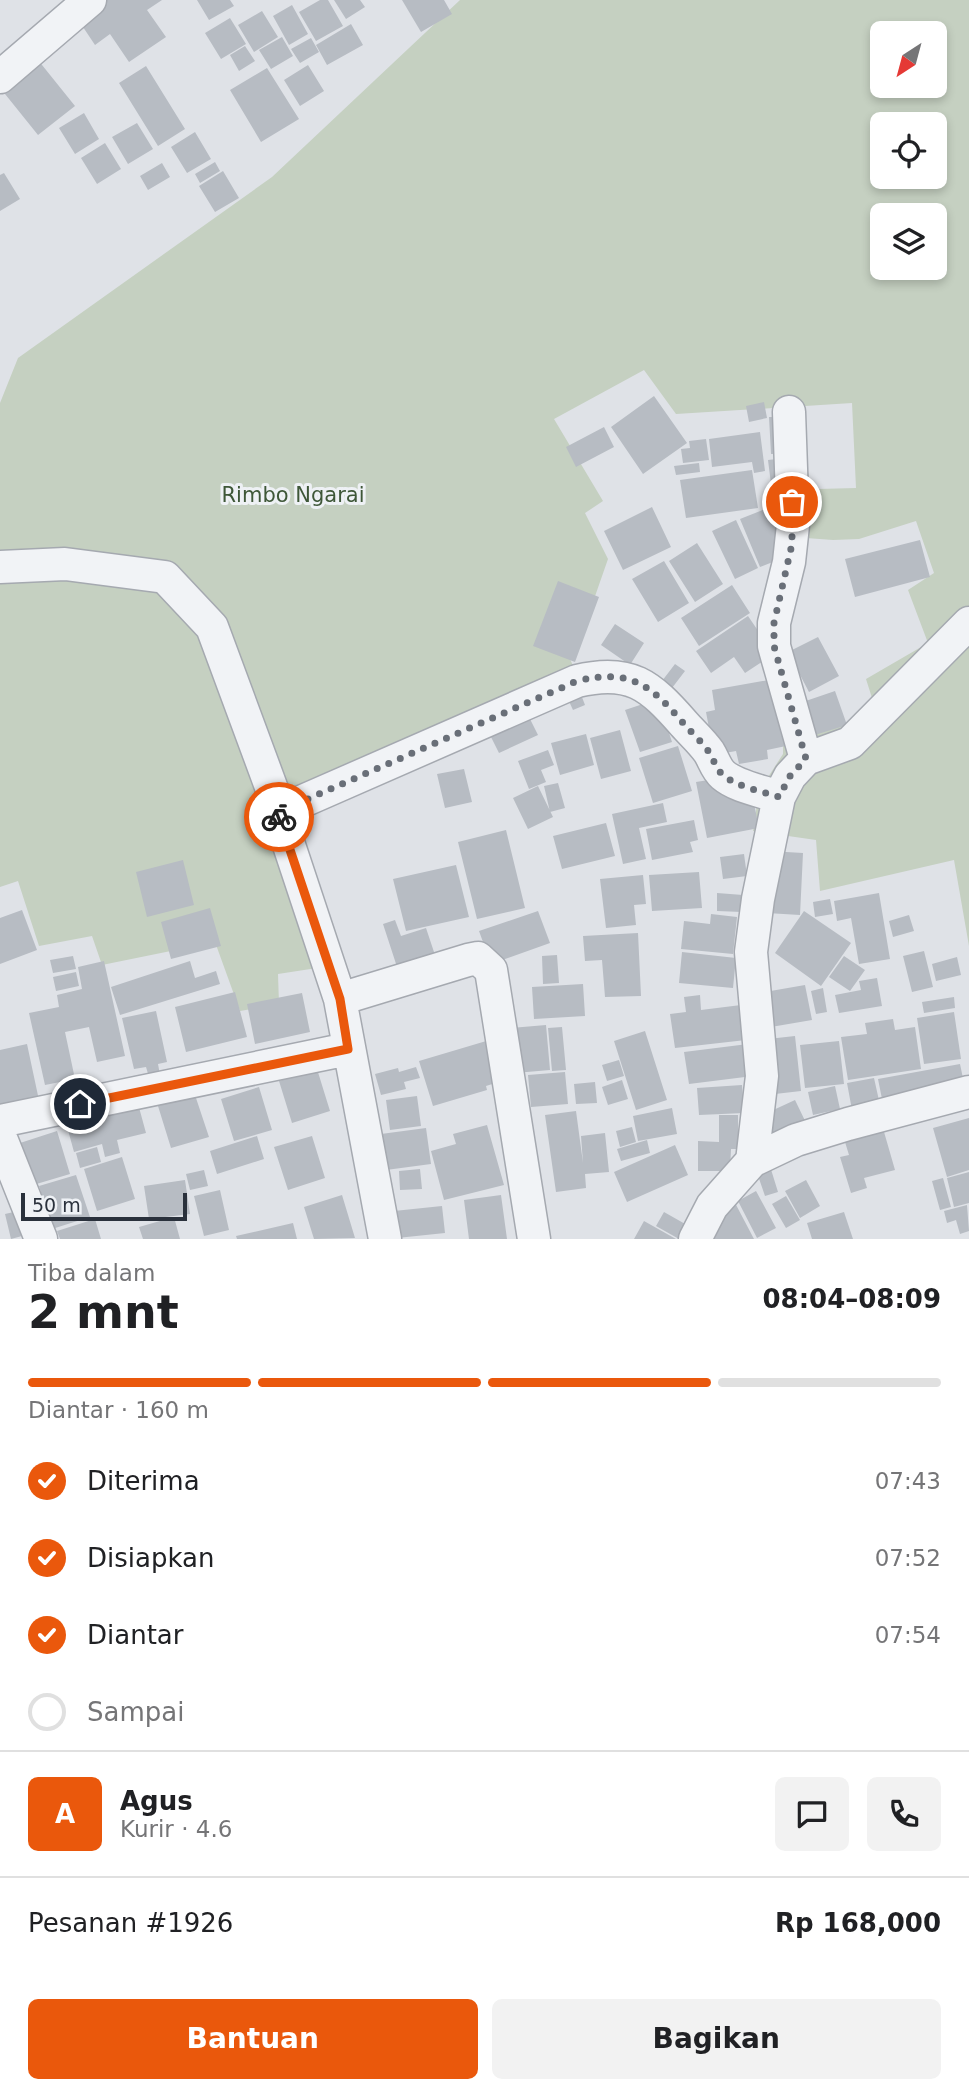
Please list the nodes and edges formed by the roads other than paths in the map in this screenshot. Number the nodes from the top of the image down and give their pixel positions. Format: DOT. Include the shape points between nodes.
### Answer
graph roads {
  1 [pos="90,0"];
  2 [pos="0,76"];
  3 [pos="789,412"];
  4 [pos="0,567"];
  5 [pos="969,623"];
  6 [pos="806,759"];
  7 [pos="779,797"];
  8 [pos="278,812"];
  9 [pos="340,999"];
  10 [pos="348,1049"];
  11 [pos="969,1093"];
  12 [pos="0,1121"];
  13 [pos="0,1136"];
  14 [pos="752,1161"];
  15 [pos="40,1239"];
  16 [pos="385,1239"];
  17 [pos="534,1239"];
  18 [pos="695,1239"];
  1 -- 2 [label="street"];
  3 -- 6 [label="street" via="793,525 774,623 774,646"];
  4 -- 8 [label="street" via="65,564 165,578 212,627"];
  5 -- 6 [label="street" via="850,743"];
  6 -- 7 [label="street"];
  7 -- 8 [label="street" via="723,775 661,697 642,684 597,676"];
  7 -- 14 [label="street" via="751,953 762,1076"];
  8 -- 9 [label="street"];
  9 -- 10 [label="street"];
  9 -- 17 [label="street" via="478,958 491,970"];
  10 -- 12 [label="street"];
  10 -- 16 [label="street"];
  11 -- 14 [label="street" via="796,1140"];
  13 -- 15 [label="street"];
  14 -- 18 [label="street" via="712,1206"];
}
